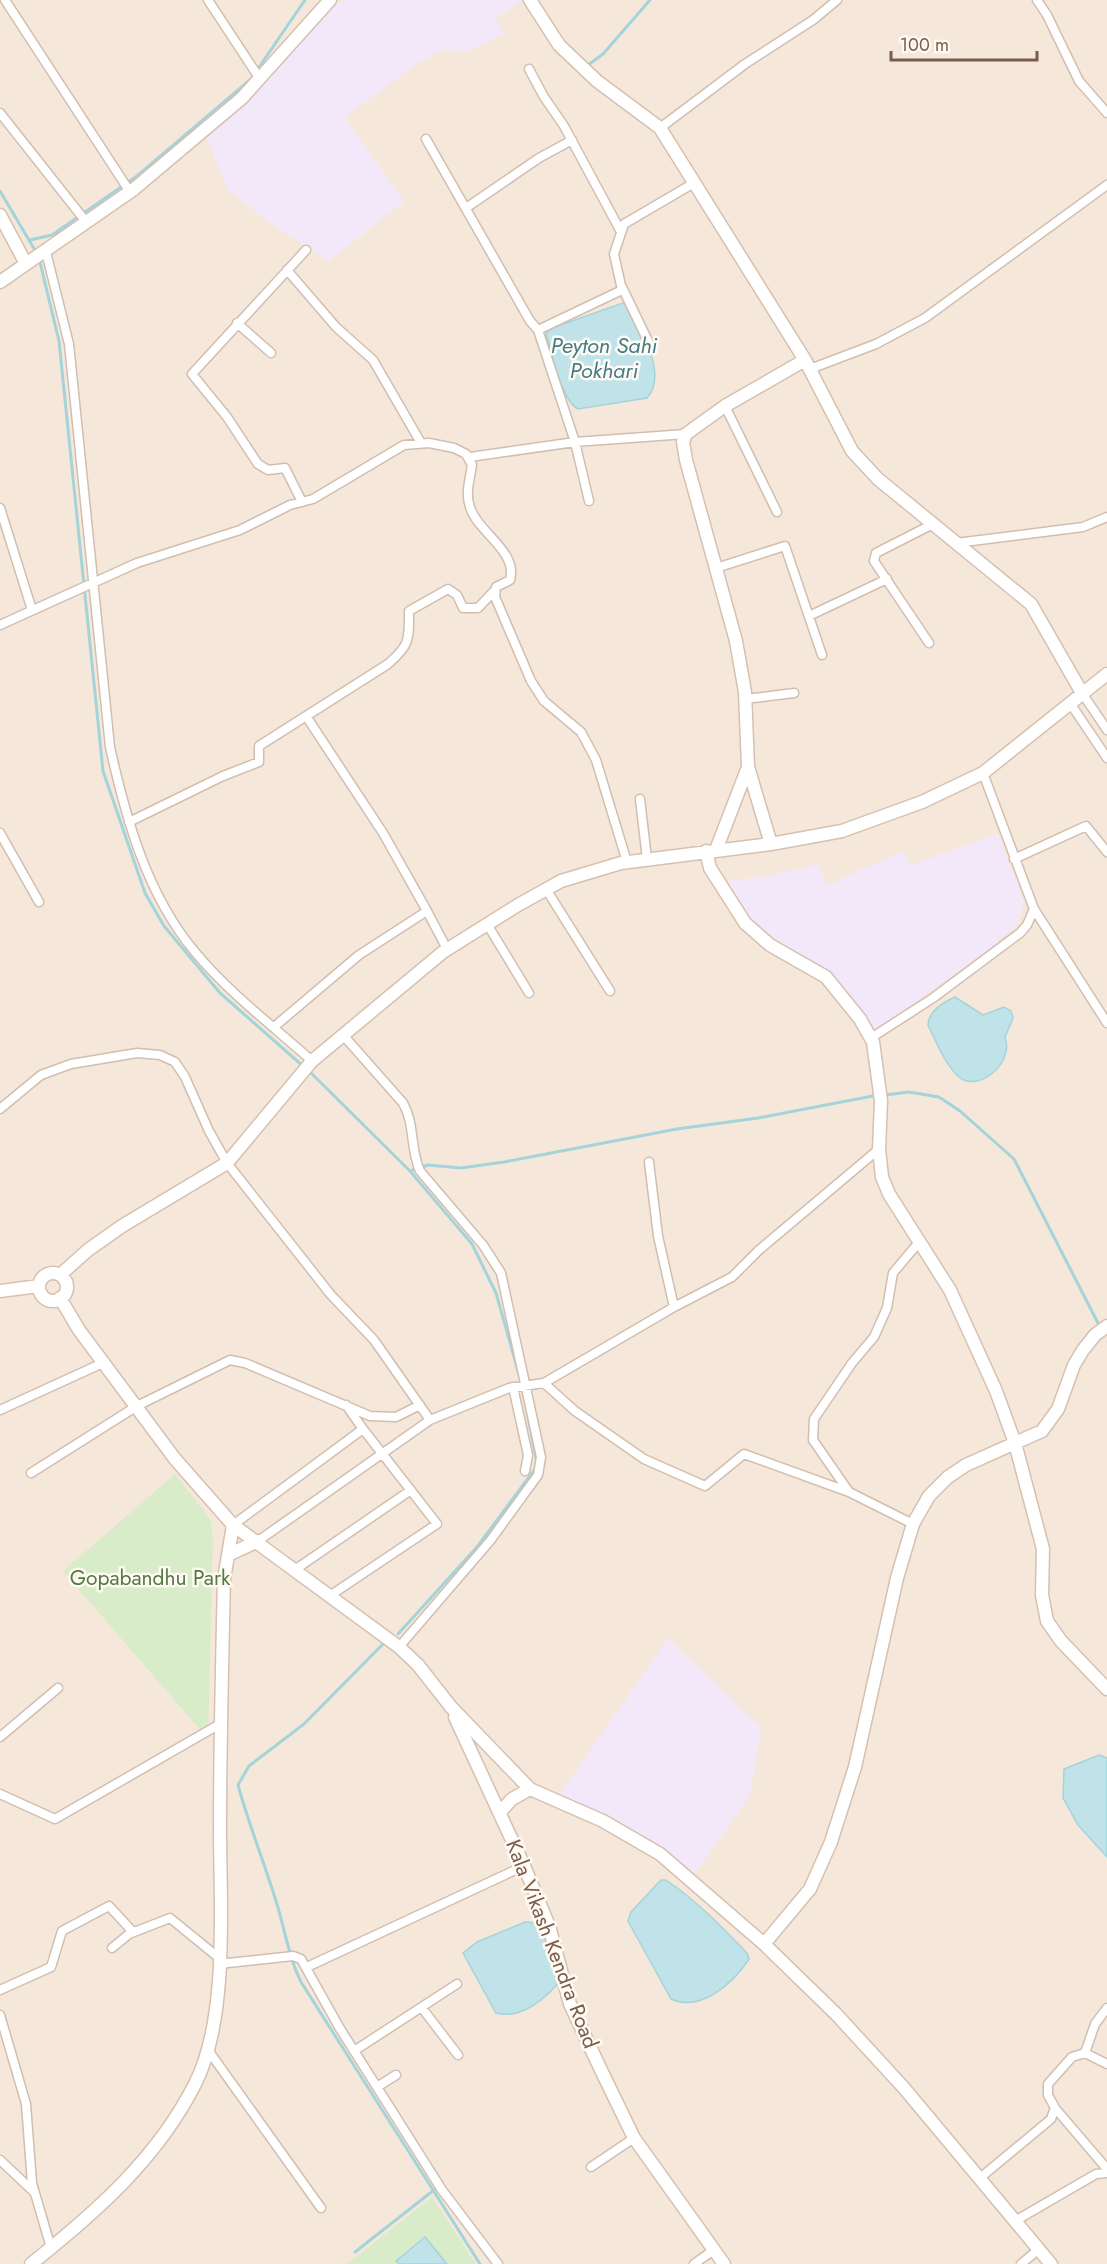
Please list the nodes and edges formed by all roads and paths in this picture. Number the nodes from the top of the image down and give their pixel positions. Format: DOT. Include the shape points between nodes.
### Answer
graph roads {
  1 [pos="4,0"];
  2 [pos="208,0"];
  3 [pos="330,0"];
  4 [pos="530,0"];
  5 [pos="837,0"];
  6 [pos="1036,0"];
  7 [pos="529,69"];
  8 [pos="260,79"];
  9 [pos="0,113"];
  10 [pos="1107,113"];
  11 [pos="660,128"];
  12 [pos="426,139"];
  13 [pos="572,140"];
  14 [pos="694,183"];
  15 [pos="1107,186"];
  16 [pos="130,192"];
  17 [pos="466,208"];
  18 [pos="0,215"];
  19 [pos="87,223"];
  20 [pos="620,230"];
  21 [pos="306,250"];
  22 [pos="45,253"];
  23 [pos="27,264"];
  24 [pos="287,270"];
  25 [pos="0,282"];
  26 [pos="622,287"];
  27 [pos="237,323"];
  28 [pos="538,330"];
  29 [pos="648,341"];
  30 [pos="271,353"];
  31 [pos="807,365"];
  32 [pos="725,406"];
  33 [pos="686,434"];
  34 [pos="421,442"];
  35 [pos="575,442"];
  36 [pos="470,457"];
  37 [pos="590,501"];
  38 [pos="302,502"];
  39 [pos="0,508"];
  40 [pos="777,512"];
  41 [pos="1107,517"];
  42 [pos="933,524"];
  43 [pos="956,543"];
  44 [pos="716,568"];
  45 [pos="887,579"];
  46 [pos="91,584"];
  47 [pos="494,591"];
  48 [pos="32,610"];
  49 [pos="809,616"];
  50 [pos="0,625"];
  51 [pos="928,643"];
  52 [pos="822,655"];
  53 [pos="1107,674"];
  54 [pos="794,693"];
  55 [pos="1082,693"];
  56 [pos="746,699"];
  57 [pos="1070,703"];
  58 [pos="306,716"];
  59 [pos="1107,730"];
  60 [pos="1107,758"];
  61 [pos="748,767"];
  62 [pos="983,773"];
  63 [pos="640,799"];
  64 [pos="129,822"];
  65 [pos="0,833"];
  66 [pos="771,844"];
  67 [pos="711,850"];
  68 [pos="1107,852"];
  69 [pos="647,859"];
  70 [pos="1014,859"];
  71 [pos="627,862"];
  72 [pos="546,889"];
  73 [pos="39,902"];
  74 [pos="1034,909"];
  75 [pos="428,911"];
  76 [pos="488,924"];
  77 [pos="447,949"];
  78 [pos="610,991"];
  79 [pos="529,993"];
  80 [pos="1107,1023"];
  81 [pos="274,1027"];
  82 [pos="343,1035"];
  83 [pos="871,1038"];
  84 [pos="310,1064"];
  85 [pos="0,1109"];
  86 [pos="879,1149"];
  87 [pos="649,1162"];
  88 [pos="227,1163"];
  89 [pos="919,1242"];
  90 [pos="60,1275"];
  91 [pos="39,1286"];
  92 [pos="0,1291"];
  93 [pos="60,1298"];
  94 [pos="674,1307"];
  95 [pos="1107,1326"];
  96 [pos="105,1362"];
  97 [pos="544,1383"];
  98 [pos="527,1385"];
  99 [pos="513,1388"];
  100 [pos="346,1405"];
  101 [pos="420,1405"];
  102 [pos="137,1406"];
  103 [pos="0,1410"];
  104 [pos="430,1420"];
  105 [pos="363,1429"];
  106 [pos="1015,1443"];
  107 [pos="382,1454"];
  108 [pos="525,1471"];
  109 [pos="31,1473"];
  110 [pos="411,1490"];
  111 [pos="849,1492"];
  112 [pos="913,1524"];
  113 [pos="233,1525"];
  114 [pos="258,1541"];
  115 [pos="228,1555"];
  116 [pos="296,1569"];
  117 [pos="331,1595"];
  118 [pos="399,1647"];
  119 [pos="58,1689"];
  120 [pos="1107,1689"];
  121 [pos="451,1707"];
  122 [pos="220,1724"];
  123 [pos="0,1737"];
  124 [pos="530,1789"];
  125 [pos="0,1794"];
  126 [pos="500,1812"];
  127 [pos="525,1866"];
  128 [pos="133,1932"];
  129 [pos="764,1944"];
  130 [pos="112,1948"];
  131 [pos="219,1961"];
  132 [pos="307,1967"];
  133 [pos="458,1984"];
  134 [pos="0,1989"];
  135 [pos="422,2008"];
  136 [pos="1107,2008"];
  137 [pos="0,2014"];
  138 [pos="208,2050"];
  139 [pos="354,2051"];
  140 [pos="1085,2054"];
  141 [pos="458,2055"];
  142 [pos="1107,2064"];
  143 [pos="396,2075"];
  144 [pos="377,2087"];
  145 [pos="1055,2108"];
  146 [pos="634,2138"];
  147 [pos="0,2160"];
  148 [pos="591,2167"];
  149 [pos="1107,2171"];
  150 [pos="980,2178"];
  151 [pos="34,2192"];
  152 [pos="321,2208"];
  153 [pos="1016,2221"];
  154 [pos="51,2248"];
  155 [pos="715,2248"];
  156 [pos="1039,2249"];
  157 [pos="31,2264"];
  158 [pos="498,2264"];
  159 [pos="694,2264"];
  160 [pos="724,2264"];
  161 [pos="1021,2264"];
  162 [pos="1051,2264"];
  1 -- 16 [label="street"];
  2 -- 8 [label="street"];
  3 -- 8 [label="street"];
  4 -- 11 [label="street" via="559,45 597,81"];
  5 -- 11 [label="street"];
  6 -- 10 [label="street" via="1079,81"];
  7 -- 13 [label="street"];
  8 -- 16 [label="street"];
  9 -- 19 [label="street"];
  11 -- 14 [label="street"];
  12 -- 17 [label="street"];
  13 -- 17 [label="street"];
  13 -- 20 [label="street"];
  14 -- 20 [label="street"];
  14 -- 31 [label="street"];
  15 -- 31 [label="street" via="925,318 876,344"];
  16 -- 19 [label="street"];
  17 -- 28 [label="street"];
  18 -- 23 [label="street"];
  19 -- 22 [label="street"];
  20 -- 26 [label="street" via="614,254"];
  21 -- 24 [label="street"];
  22 -- 23 [label="street"];
  22 -- 46 [label="street" via="69,344"];
  23 -- 25 [label="street"];
  24 -- 27 [label="street"];
  24 -- 34 [label="street" via="336,327 373,360"];
  26 -- 28 [label="street"];
  26 -- 29 [label="street"];
  27 -- 30 [label="street"];
  27 -- 38 [label="street" via="194,369 193,378 227,417 258,464 268,470 285,468"];
  28 -- 35 [label="street"];
  31 -- 32 [label="street"];
  31 -- 42 [label="street" via="852,451 878,479"];
  32 -- 33 [label="street"];
  32 -- 40 [label="street"];
  33 -- 35 [label="street"];
  33 -- 44 [label="street" via="686,460"];
  34 -- 36 [label="street" via="454,448"];
  34 -- 38 [label="street" via="404,445 333,489"];
  35 -- 36 [label="street"];
  35 -- 37 [label="street"];
  36 -- 47 [label="street" via="470,506 484,531 508,557 512,573 510,580"];
  38 -- 46 [label="street" via="240,530 137,563"];
  39 -- 48 [label="street"];
  41 -- 43 [label="street" via="1083,527"];
  42 -- 43 [label="street"];
  42 -- 45 [label="street" via="876,553 874,561"];
  43 -- 55 [label="street" via="1031,604"];
  44 -- 49 [label="street" via="785,546"];
  44 -- 56 [label="street" via="736,641"];
  45 -- 49 [label="street"];
  45 -- 51 [label="street"];
  46 -- 48 [label="street"];
  46 -- 64 [label="street" via="110,747"];
  47 -- 58 [label="street" via="478,608 462,608 457,595 448,589 409,611 409,640 403,651"];
  47 -- 71 [label="street" via="531,681 544,701 581,732 596,760"];
  48 -- 50 [label="street"];
  49 -- 52 [label="street"];
  53 -- 55 [label="street"];
  54 -- 56 [label="street"];
  55 -- 57 [label="street"];
  55 -- 59 [label="street"];
  56 -- 61 [label="street"];
  57 -- 60 [label="street"];
  57 -- 62 [label="street"];
  58 -- 64 [label="street" via="259,746 259,762"];
  58 -- 75 [label="street" via="383,833"];
  61 -- 66 [label="street"];
  61 -- 67 [label="street"];
  62 -- 66 [label="street" via="922,802 843,831"];
  62 -- 70 [label="street"];
  63 -- 69 [label="street"];
  64 -- 81 [label="street" via="166,911 195,953"];
  65 -- 73 [label="street"];
  66 -- 67 [label="street"];
  67 -- 69 [label="street"];
  67 -- 83 [label="street" via="710,868 745,923 770,945 826,977"];
  68 -- 70 [label="street" via="1086,826"];
  69 -- 71 [label="street"];
  70 -- 74 [label="street"];
  71 -- 72 [label="street"];
  72 -- 76 [label="street"];
  72 -- 78 [label="street"];
  74 -- 80 [label="street"];
  74 -- 83 [label="street" via="1020,933 933,998"];
  75 -- 77 [label="street"];
  75 -- 81 [label="street" via="359,955"];
  76 -- 77 [label="street"];
  76 -- 79 [label="street"];
  77 -- 82 [label="street"];
  81 -- 84 [label="street"];
  82 -- 84 [label="street"];
  82 -- 98 [label="street" via="404,1103 420,1171 483,1245 501,1273"];
  83 -- 86 [label="street" via="881,1101"];
  84 -- 88 [label="street"];
  85 -- 88 [label="street" via="41,1075 71,1064 138,1053 160,1055 175,1062"];
  86 -- 89 [label="street" via="882,1177 889,1194"];
  86 -- 94 [label="street" via="732,1277"];
  87 -- 94 [label="street" via="658,1236"];
  88 -- 90 [label="street" via="122,1226"];
  88 -- 101 [label="street" via="331,1295 374,1340"];
  89 -- 106 [label="street" via="950,1290"];
  89 -- 111 [label="street" via="893,1273 887,1308 874,1337 814,1419 813,1440"];
  90 -- 91 [label="street" via="48,1274"];
  90 -- 93 [label="street" via="67,1285"];
  91 -- 92 [label="street"];
  91 -- 93 [label="street" via="46,1299"];
  93 -- 96 [label="street"];
  94 -- 97 [label="street"];
  95 -- 106 [label="street" via="1095,1335 1074,1365 1050,1422 1042,1431"];
  96 -- 102 [label="street"];
  96 -- 103 [label="street"];
  97 -- 98 [label="street"];
  97 -- 111 [label="street" via="575,1412 644,1459 705,1486 744,1454"];
  98 -- 99 [label="street"];
  98 -- 118 [label="street" via="541,1456 538,1475 490,1541"];
  99 -- 104 [label="street"];
  99 -- 108 [label="street" via="528,1455"];
  100 -- 101 [label="street" via="370,1416 396,1417"];
  100 -- 102 [label="street" via="230,1360"];
  100 -- 105 [label="street"];
  101 -- 104 [label="street"];
  102 -- 109 [label="street"];
  102 -- 113 [label="street" via="175,1459"];
  104 -- 107 [label="street"];
  105 -- 107 [label="street"];
  105 -- 113 [label="street"];
  106 -- 112 [label="street" via="948,1477 929,1496"];
  106 -- 120 [label="street" via="1043,1550 1042,1595 1047,1621"];
  107 -- 110 [label="street"];
  107 -- 114 [label="street"];
  110 -- 116 [label="street"];
  110 -- 117 [label="street" via="437,1524"];
  111 -- 112 [label="street"];
  112 -- 129 [label="street" via="897,1578 860,1747 831,1842 810,1889"];
  113 -- 114 [label="street"];
  113 -- 115 [label="street"];
  114 -- 115 [label="street"];
  114 -- 116 [label="street"];
  115 -- 122 [label="street"];
  116 -- 117 [label="street"];
  117 -- 118 [label="street"];
  118 -- 121 [label="street"];
  119 -- 123 [label="street"];
  121 -- 124 [label="street"];
  121 -- 126 [label="street, Kala Vikash Kendra Road"];
  122 -- 125 [label="street" via="55,1819"];
  122 -- 131 [label="street"];
  124 -- 126 [label="street" via="512,1799"];
  124 -- 129 [label="street" via="603,1821 660,1854"];
  126 -- 127 [label="street, Kala Vikash Kendra Road"];
  127 -- 132 [label="street"];
  127 -- 146 [label="street, Kala Vikash Kendra Road" via="549,1926 570,2004"];
  128 -- 130 [label="street"];
  128 -- 131 [label="street" via="170,1918"];
  128 -- 134 [label="street" via="109,1906 62,1931 51,1967"];
  129 -- 150 [label="street" via="836,2014"];
  131 -- 132 [label="street" via="293,1956"];
  131 -- 138 [label="street"];
  132 -- 139 [label="street"];
  133 -- 135 [label="street"];
  135 -- 139 [label="street"];
  135 -- 141 [label="street"];
  136 -- 140 [label="street" via="1095,2024"];
  137 -- 151 [label="street" via="26,2104"];
  138 -- 152 [label="street"];
  138 -- 154 [label="street" via="195,2083 150,2154 117,2191"];
  139 -- 144 [label="street"];
  140 -- 142 [label="street"];
  140 -- 145 [label="street" via="1072,2058 1048,2084 1048,2095"];
  143 -- 144 [label="street"];
  144 -- 158 [label="street" via="442,2190"];
  145 -- 149 [label="street"];
  145 -- 150 [label="street" via="1051,2119"];
  146 -- 148 [label="street"];
  146 -- 155 [label="street, Kala Vikash Kendra Road"];
  147 -- 151 [label="street"];
  149 -- 153 [label="street"];
  150 -- 153 [label="street"];
  151 -- 154 [label="street"];
  153 -- 156 [label="street"];
  154 -- 157 [label="street"];
  155 -- 159 [label="street"];
  155 -- 160 [label="street, Kala Vikash Kendra Road"];
  156 -- 161 [label="street"];
  156 -- 162 [label="street"];
}
